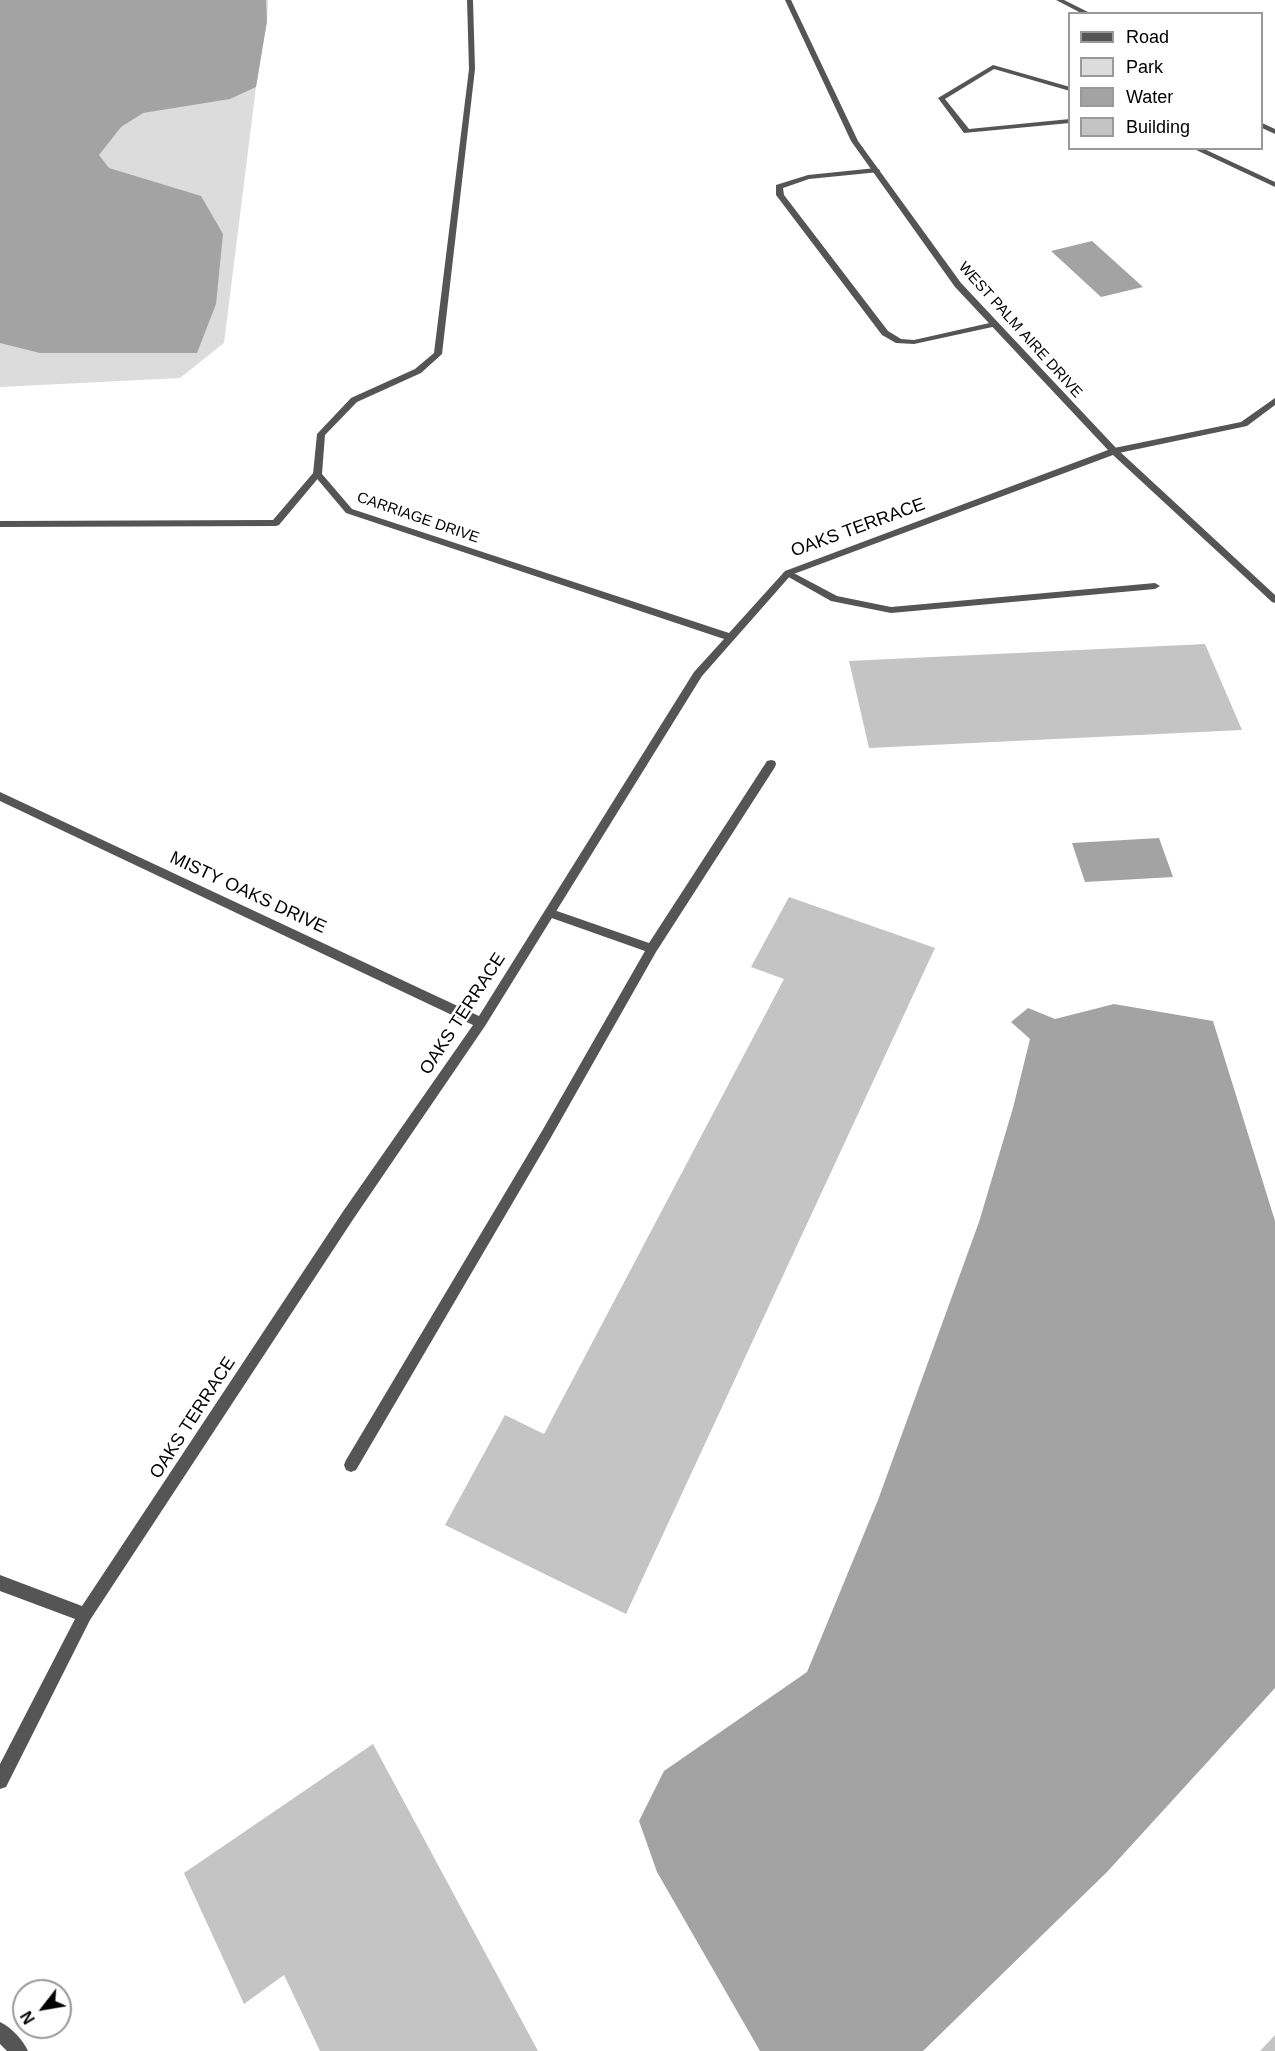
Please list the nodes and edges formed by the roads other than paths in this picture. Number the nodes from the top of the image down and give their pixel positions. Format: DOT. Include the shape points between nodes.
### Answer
graph roads {
  1 [pos="470,0"];
  2 [pos="788,0"];
  3 [pos="1059,0"];
  4 [pos="1085,12"];
  5 [pos="1068,88"];
  6 [pos="1068,121"];
  7 [pos="1199,150"];
  8 [pos="876,170"];
  9 [pos="1275,185"];
  10 [pos="994,324"];
  11 [pos="1275,400"];
  12 [pos="1114,451"];
  13 [pos="317,474"];
  14 [pos="0,524"];
  15 [pos="788,573"];
  16 [pos="1155,586"];
  17 [pos="1275,600"];
  18 [pos="729,637"];
  19 [pos="771,764"];
  20 [pos="0,796"];
  21 [pos="550,913"];
  22 [pos="652,949"];
  23 [pos="481,1023"];
  24 [pos="351,1465"];
  25 [pos="0,1583"];
  26 [pos="86,1615"];
  27 [pos="0,1781"];
  28 [pos="0,2031"];
  29 [pos="19,2051"];
  1 -- 13 [label="street" via="472,69 438,354 417,371 354,400 321,434"];
  2 -- 8 [label="street, WEST PALM AIRE DRIVE" via="855,141"];
  3 -- 4 [label="street"];
  5 -- 6 [label="street" via="993,67 941,98 967,131"];
  7 -- 9 [label="street"];
  8 -- 10 [label="street, WEST PALM AIRE DRIVE" via="958,285"];
  8 -- 10 [label="street" via="808,177 779,187 780,195 885,333 899,341 915,342"];
  10 -- 12 [label="street, WEST PALM AIRE DRIVE"];
  11 -- 12 [label="street, OAKS TERRACE" via="1244,424"];
  12 -- 15 [label="street, OAKS TERRACE"];
  12 -- 17 [label="street, WEST PALM AIRE DRIVE"];
  13 -- 14 [label="street" via="276,522"];
  13 -- 18 [label="street, CARRIAGE DRIVE" via="349,510"];
  15 -- 16 [label="street" via="834,599 891,610"];
  15 -- 18 [label="street, OAKS TERRACE"];
  18 -- 21 [label="street, OAKS TERRACE" via="698,674"];
  19 -- 22 [label="street"];
  20 -- 23 [label="street, MISTY OAKS DRIVE"];
  21 -- 22 [label="street"];
  21 -- 23 [label="street, OAKS TERRACE"];
  22 -- 24 [label="street"];
  23 -- 26 [label="street, OAKS TERRACE" via="349,1214"];
  25 -- 26 [label="street"];
  26 -- 27 [label="street, OAKS TERRACE"];
  28 -- 29 [label="street"];
}
